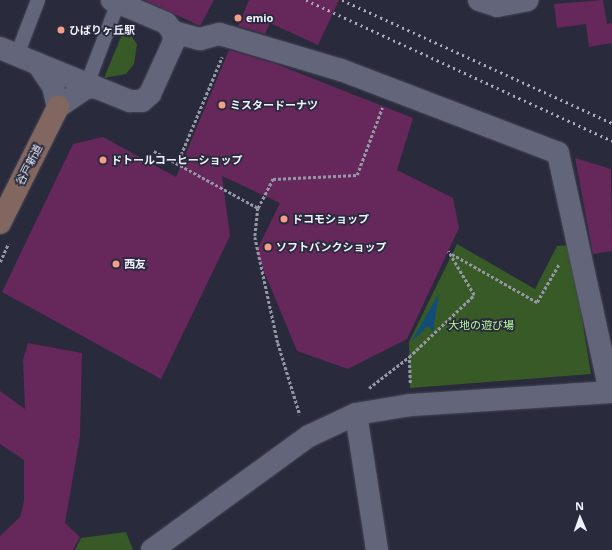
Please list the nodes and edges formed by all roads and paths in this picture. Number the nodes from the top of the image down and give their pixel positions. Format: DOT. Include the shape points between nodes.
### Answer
graph roads {
  1 [pos="38,0"];
  2 [pos="527,0"];
  3 [pos="115,1"];
  4 [pos="490,2"];
  5 [pos="173,32"];
  6 [pos="230,37"];
  7 [pos="8,52"];
  8 [pos="38,64"];
  9 [pos="91,85"];
  10 [pos="389,88"];
  11 [pos="58,107"];
  12 [pos="154,152"];
  13 [pos="177,164"];
  14 [pos="258,208"];
  15 [pos="0,222"];
  16 [pos="448,251"];
  17 [pos="452,254"];
  18 [pos="563,257"];
  19 [pos="409,357"];
  20 [pos="612,386"];
  21 [pos="410,388"];
  22 [pos="612,392"];
  23 [pos="356,414"];
  24 [pos="309,436"];
  25 [pos="152,550"];
  26 [pos="377,550"];
  1 -- 7 [label="lane"];
  2 -- 4 [label="street"];
  3 -- 5 [label="street" via="166,23"];
  3 -- 9 [label="lane"];
  5 -- 6 [label="street" via="200,39 219,34"];
  5 -- 9 [label="street" via="174,41 150,94 142,101 130,101"];
  6 -- 10 [label="street"];
  6 -- 13 [label="path"];
  7 -- 8 [label="street"];
  8 -- 9 [label="street"];
  8 -- 11 [label="street" via="53,86"];
  9 -- 11 [label="street"];
  10 -- 14 [label="path" via="357,175 273,179"];
  10 -- 20 [label="street" via="558,153 608,382"];
  11 -- 15 [label="main road, 谷戸新道"];
  12 -- 13 [label="path"];
  13 -- 14 [label="path"];
  14 -- 24 [label="path" via="255,236 278,343"];
  16 -- 17 [label="path"];
  17 -- 18 [label="path" via="537,302"];
  17 -- 19 [label="path" via="474,295"];
  19 -- 21 [label="path"];
  19 -- 23 [label="path" via="364,392"];
  22 -- 23 [label="street" via="411,405"];
  23 -- 24 [label="street"];
  23 -- 26 [label="street"];
  24 -- 25 [label="street"];
}
